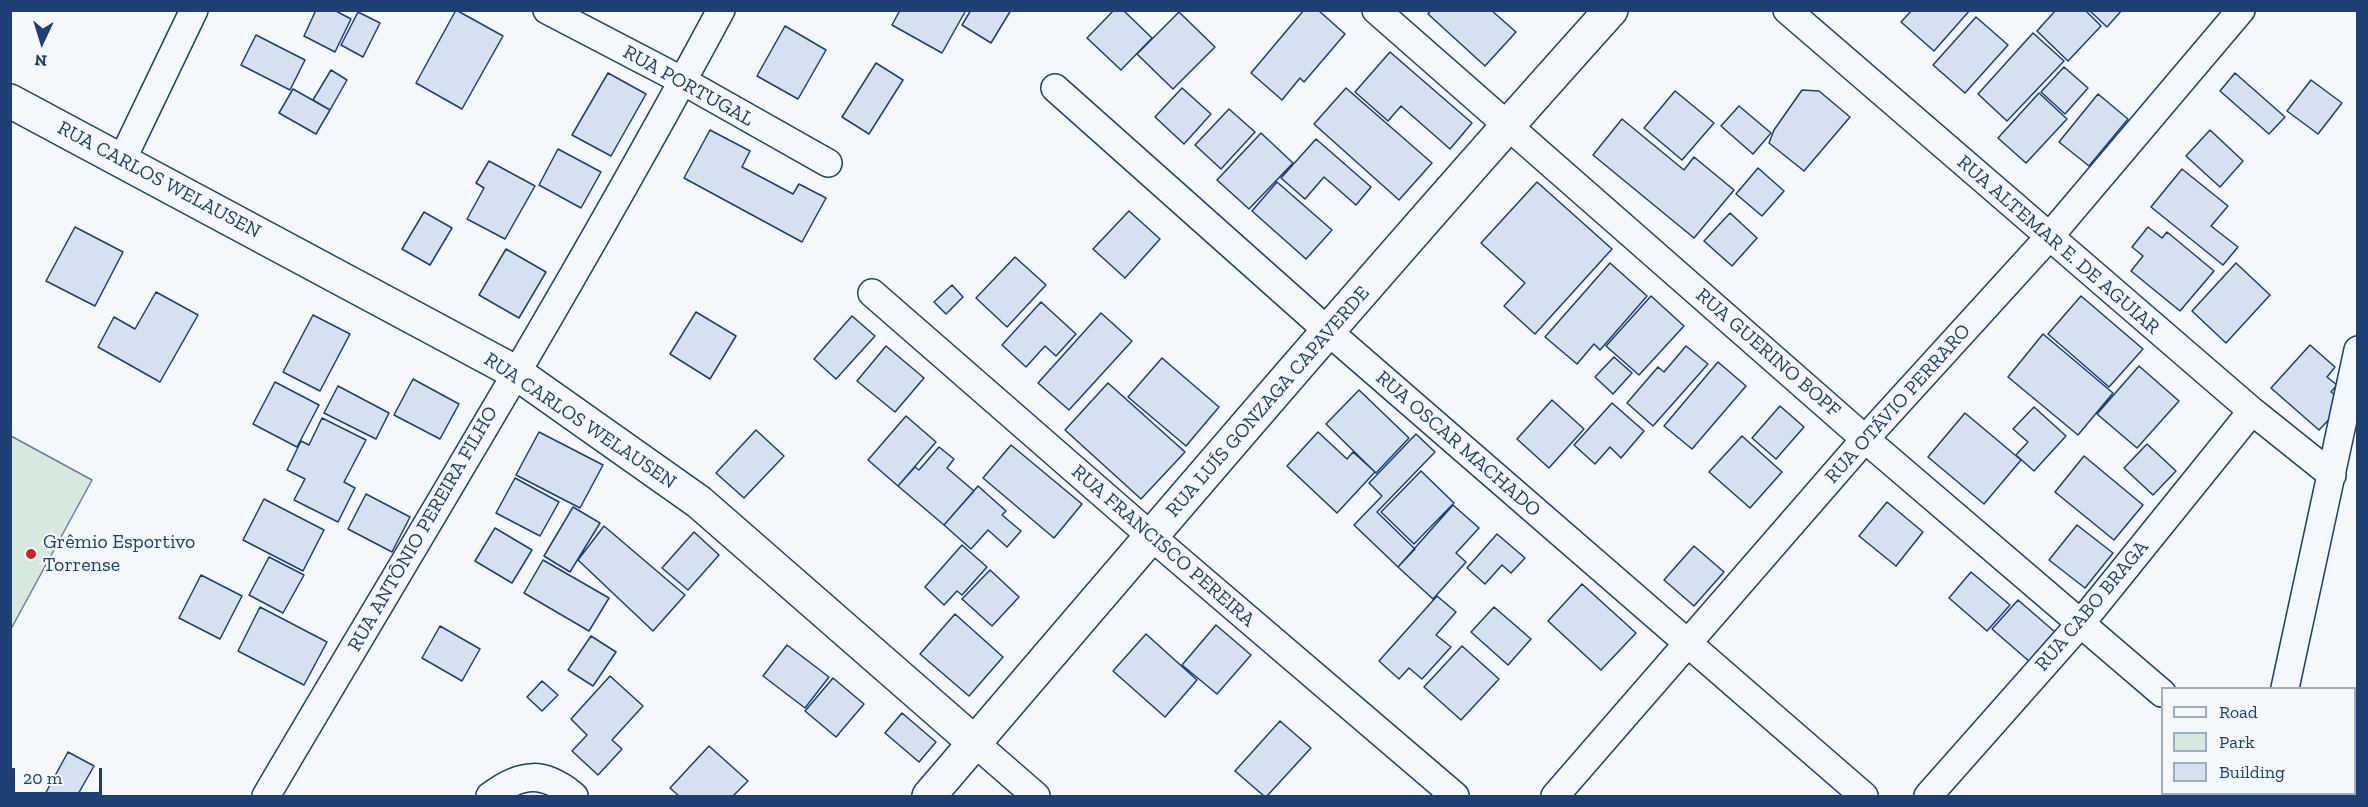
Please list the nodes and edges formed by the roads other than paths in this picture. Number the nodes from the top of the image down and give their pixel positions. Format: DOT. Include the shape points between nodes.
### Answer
graph roads {
  1 [pos="194,10"];
  2 [pos="546,10"];
  3 [pos="721,10"];
  4 [pos="1376,10"];
  5 [pos="1611,10"];
  6 [pos="1787,10"];
  7 [pos="2241,10"];
  8 [pos="683,81"];
  9 [pos="1055,88"];
  10 [pos="10,101"];
  11 [pos="1507,126"];
  12 [pos="122,160"];
  13 [pos="828,164"];
  14 [pos="2049,237"];
  15 [pos="872,293"];
  16 [pos="1329,332"];
  17 [pos="2358,350"];
  18 [pos="516,372"];
  19 [pos="2252,411"];
  20 [pos="1865,439"];
  21 [pos="2332,475"];
  22 [pos="1152,537"];
  23 [pos="2081,623"];
  24 [pos="1686,644"];
  25 [pos="2286,687"];
  26 [pos="2161,691"];
  27 [pos="975,743"];
  28 [pos="266,796"];
  29 [pos="490,796"];
  30 [pos="574,796"];
  31 [pos="929,796"];
  32 [pos="1036,796"];
  33 [pos="1455,796"];
  34 [pos="1555,796"];
  35 [pos="1864,796"];
  36 [pos="1928,796"];
  1 -- 12 [label="street"];
  2 -- 8 [label="street, RUA PORTUGAL"];
  3 -- 8 [label="street, RUA ANTÔNIO PEREIRA FILHO"];
  4 -- 11 [label="street, RUA GUERINO BOPF"];
  5 -- 11 [label="street, RUA LUÍS GONZAGA CAPAVERDE"];
  6 -- 14 [label="street, RUA ALTEMAR E. DE AGUIAR"];
  7 -- 14 [label="street, RUA OTÁVIO PERRARO"];
  8 -- 13 [label="street, RUA PORTUGAL"];
  8 -- 18 [label="street, RUA ANTÔNIO PEREIRA FILHO"];
  9 -- 16 [label="street, RUA OSCAR MACHADO"];
  10 -- 12 [label="street, RUA CARLOS WELAUSEN"];
  11 -- 16 [label="street, RUA LUÍS GONZAGA CAPAVERDE"];
  11 -- 20 [label="street, RUA GUERINO BOPF"];
  12 -- 18 [label="street, RUA CARLOS WELAUSEN"];
  14 -- 19 [label="street, RUA ALTEMAR E. DE AGUIAR"];
  14 -- 20 [label="street, RUA OTÁVIO PERRARO"];
  15 -- 22 [label="street, RUA FRANCISCO PEREIRA"];
  16 -- 22 [label="street, RUA LUÍS GONZAGA CAPAVERDE"];
  16 -- 24 [label="street, RUA OSCAR MACHADO"];
  17 -- 21 [label="street"];
  18 -- 27 [label="street, RUA CARLOS WELAUSEN" via="699,502"];
  18 -- 28 [label="street, RUA ANTÔNIO PEREIRA FILHO"];
  19 -- 21 [label="street, RUA ALTEMAR E. DE AGUIAR"];
  19 -- 23 [label="street, RUA CABO BRAGA"];
  20 -- 23 [label="street, RUA GUERINO BOPF"];
  20 -- 24 [label="street, RUA OTÁVIO PERRARO"];
  21 -- 25 [label="street"];
  22 -- 27 [label="street, RUA LUÍS GONZAGA CAPAVERDE"];
  22 -- 33 [label="street, RUA FRANCISCO PEREIRA"];
  23 -- 26 [label="street, RUA GUERINO BOPF"];
  23 -- 36 [label="street, RUA CABO BRAGA"];
  24 -- 34 [label="street, RUA OTÁVIO PERRARO"];
  24 -- 35 [label="street, RUA OSCAR MACHADO"];
  27 -- 31 [label="street, RUA LUÍS GONZAGA CAPAVERDE"];
  27 -- 32 [label="street"];
  29 -- 30 [label="street" via="522,779 538,777 550,779"];
}
